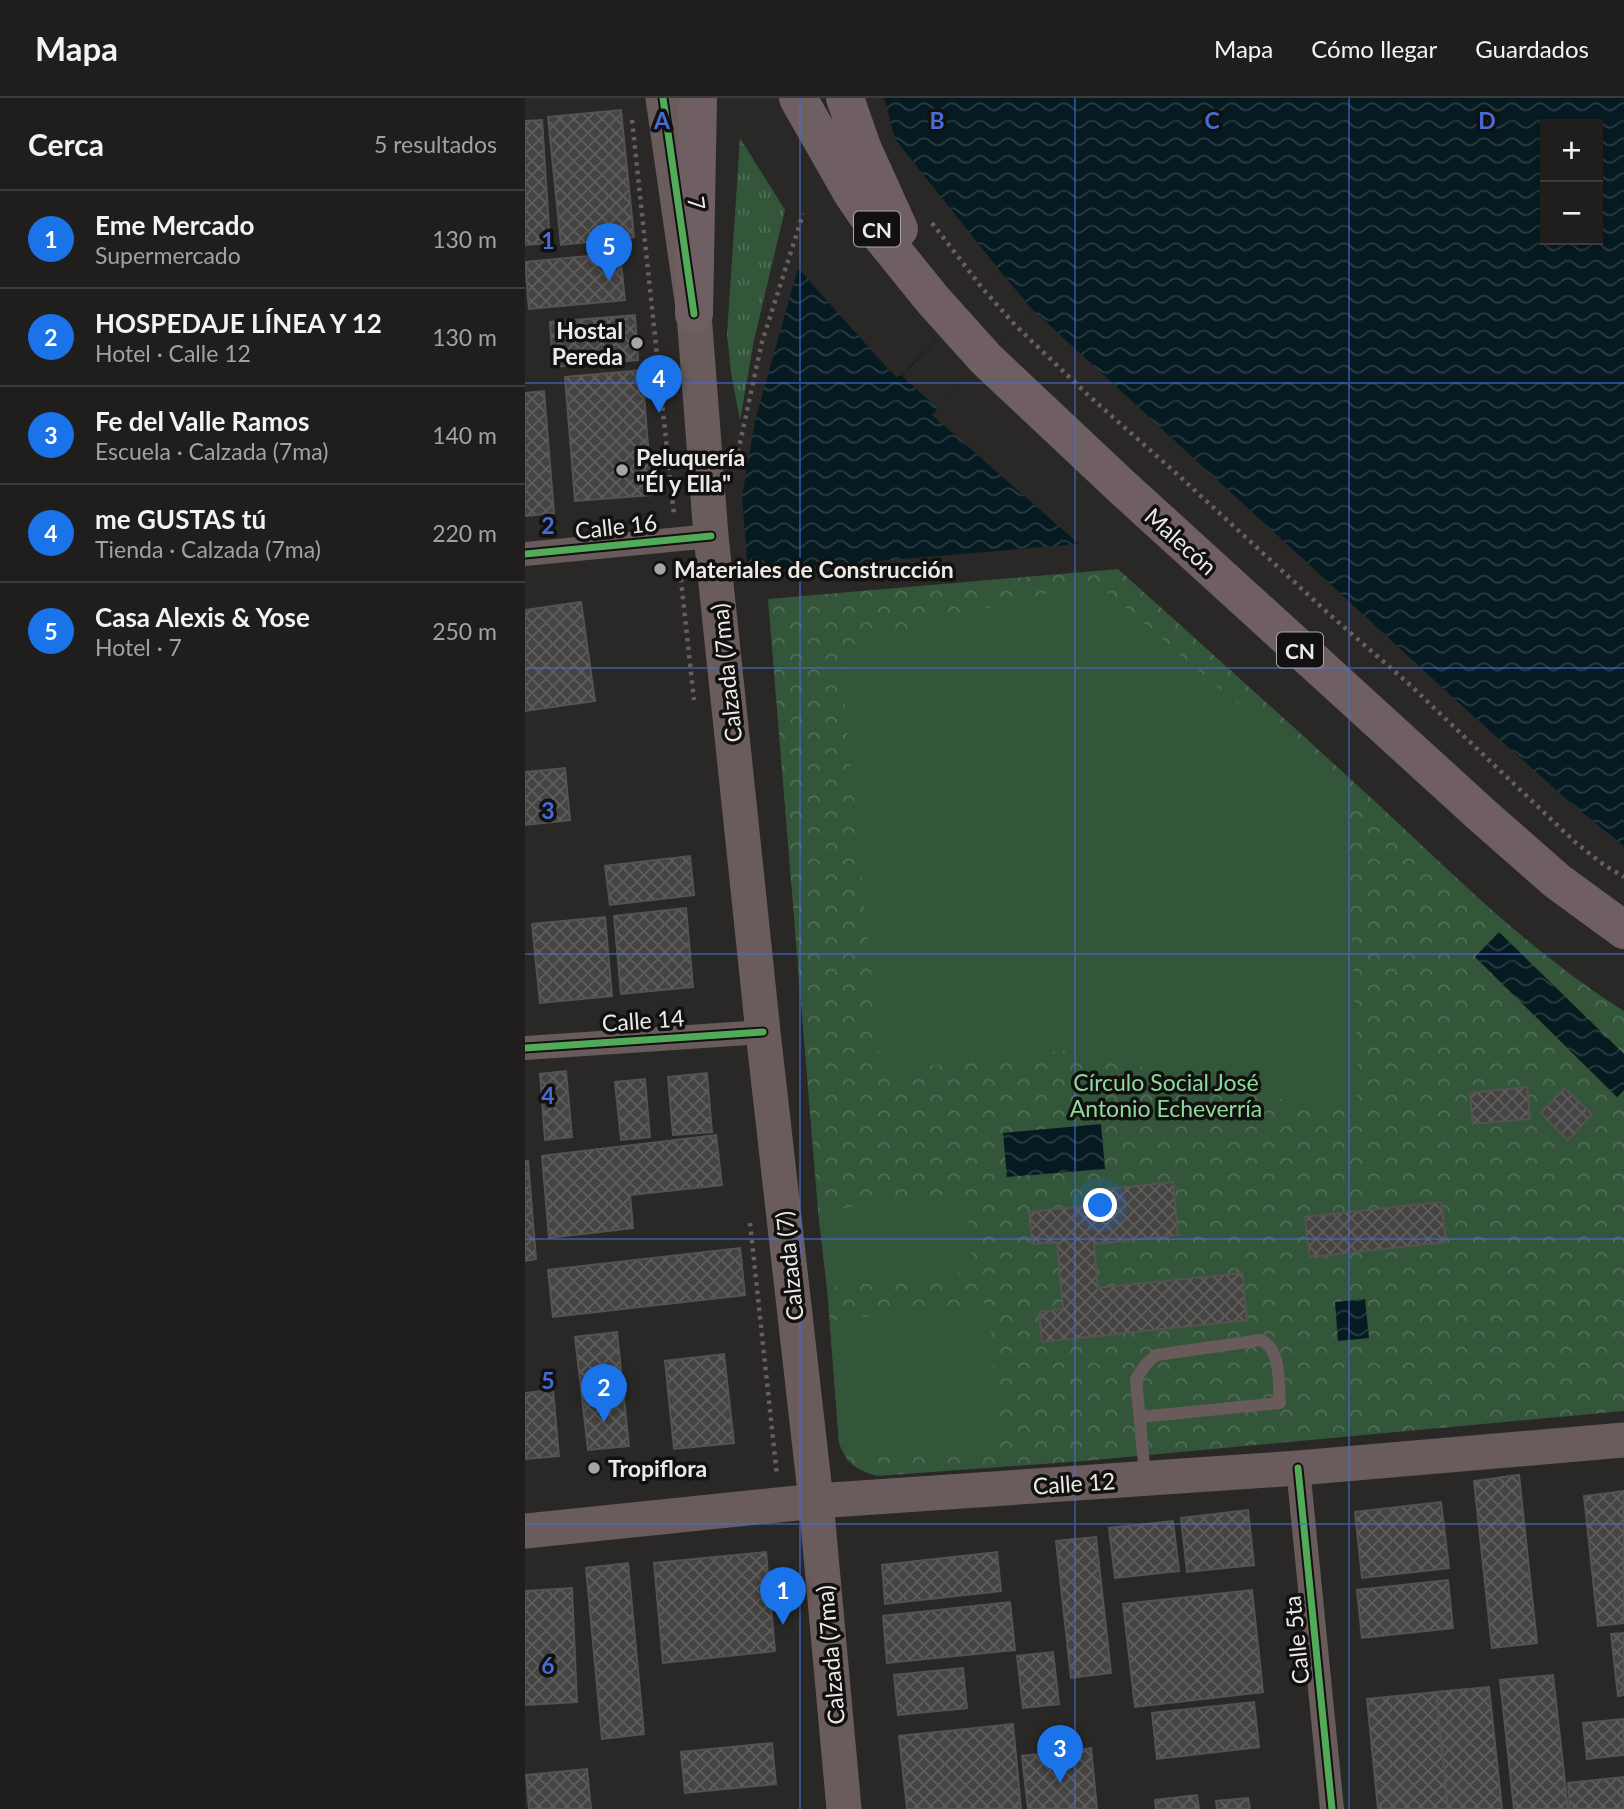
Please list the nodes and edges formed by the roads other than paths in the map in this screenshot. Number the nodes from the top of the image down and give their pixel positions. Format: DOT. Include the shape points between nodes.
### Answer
graph roads {
  1 [pos="663,98"];
  2 [pos="698,98"];
  3 [pos="798,98"];
  4 [pos="845,98"];
  5 [pos="942,311"];
  6 [pos="694,314"];
  7 [pos="711,536"];
  8 [pos="525,554"];
  9 [pos="1624,930"];
  10 [pos="763,1032"];
  11 [pos="525,1048"];
  12 [pos="1140,1418"];
  13 [pos="1624,1440"];
  14 [pos="1298,1468"];
  15 [pos="1145,1478"];
  16 [pos="816,1501"];
  17 [pos="525,1531"];
  18 [pos="844,1809"];
  19 [pos="1332,1809"];
  1 -- 6 [label="main road, 7"];
  2 -- 6 [label="highway"];
  3 -- 5 [label="highway, Malecón / CN" via="852,193"];
  4 -- 5 [label="highway" via="872,170"];
  5 -- 9 [label="highway, Malecón / CN" via="986,359 1131,496 1483,816 1557,881"];
  6 -- 7 [label="main road, Calzada (7ma)"];
  7 -- 8 [label="street, Calle 16"];
  7 -- 10 [label="main road, Calzada (7ma)"];
  10 -- 11 [label="street, Calle 14"];
  10 -- 16 [label="main road, Calzada (7)"];
  12 -- 12 [label="lane" via="1280,1403 1275,1356 1269,1344 1261,1340 1156,1355 1136,1378"];
  12 -- 15 [label="lane"];
  13 -- 14 [label="main road, Calle 12"];
  14 -- 15 [label="main road, Calle 12"];
  14 -- 19 [label="street, Calle 5ta"];
  15 -- 16 [label="main road, Calle 12"];
  16 -- 17 [label="main road, Calle 12"];
  16 -- 18 [label="main road, Calzada (7ma)"];
}
